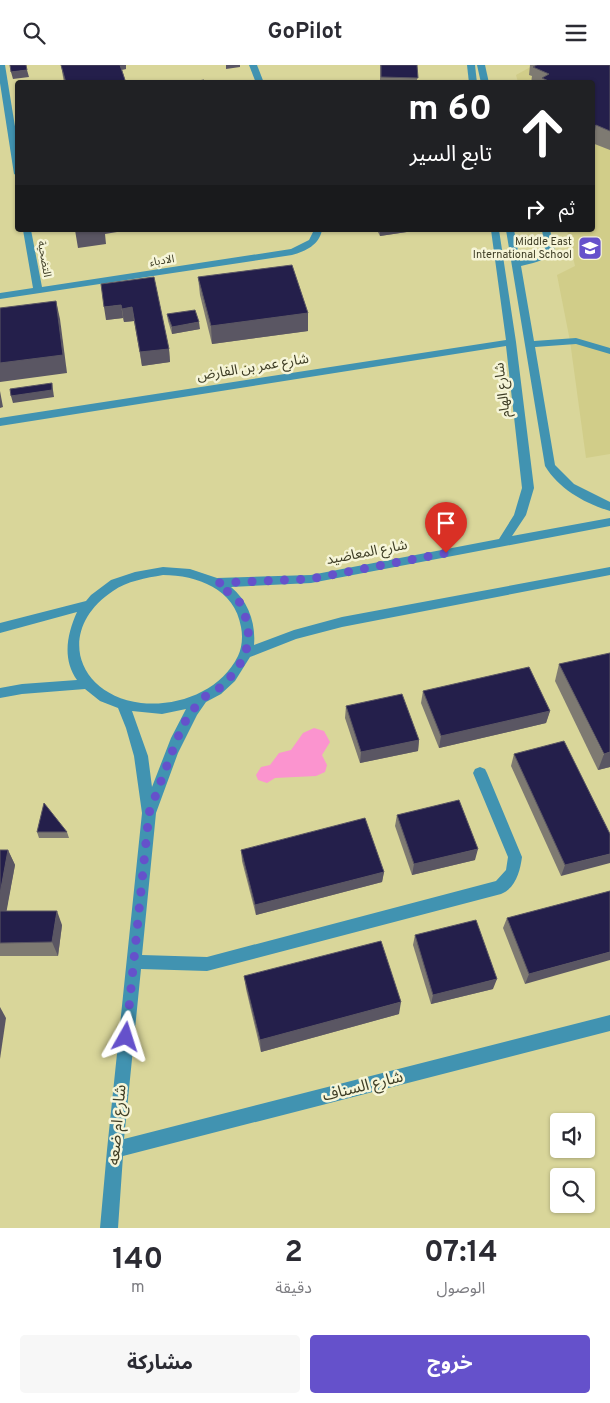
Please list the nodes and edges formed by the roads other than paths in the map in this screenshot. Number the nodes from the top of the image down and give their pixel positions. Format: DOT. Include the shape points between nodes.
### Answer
graph roads {
  1 [pos="1,65"];
  2 [pos="253,65"];
  3 [pos="471,65"];
  4 [pos="480,65"];
  5 [pos="259,80"];
  6 [pos="473,80"];
  7 [pos="484,80"];
  8 [pos="15,163"];
  9 [pos="27,232"];
  10 [pos="318,232"];
  11 [pos="495,232"];
  12 [pos="510,232"];
  13 [pos="546,232"];
  14 [pos="516,265"];
  15 [pos="38,291"];
  16 [pos="0,296"];
  17 [pos="511,342"];
  18 [pos="530,344"];
  19 [pos="610,351"];
  20 [pos="0,422"];
  21 [pos="610,507"];
  22 [pos="610,522"];
  23 [pos="504,542"];
  24 [pos="610,571"];
  25 [pos="217,583"];
  26 [pos="87,605"];
  27 [pos="0,628"];
  28 [pos="246,653"];
  29 [pos="88,684"];
  30 [pos="0,693"];
  31 [pos="201,699"];
  32 [pos="123,705"];
  33 [pos="480,773"];
  34 [pos="149,813"];
  35 [pos="134,962"];
  36 [pos="610,1023"];
  37 [pos="115,1150"];
  38 [pos="109,1228"];
  1 -- 8 [label="street" via="8,138"];
  2 -- 5 [label="street"];
  3 -- 6 [label="street"];
  4 -- 7 [label="street"];
  9 -- 15 [label="street, التضحية"];
  10 -- 15 [label="street, الادباء" via="312,242 292,252"];
  11 -- 17 [label="street, شارع الهام"];
  12 -- 14 [label="street"];
  13 -- 14 [label="street" via="550,251 542,257"];
  14 -- 18 [label="street"];
  15 -- 16 [label="street, الادباء"];
  17 -- 20 [label="street, شارع عمر بن الفارض"];
  17 -- 23 [label="street, شارع الهام" via="528,488 520,515"];
  18 -- 19 [label="street" via="576,341"];
  18 -- 21 [label="street" via="550,466 562,482"];
  22 -- 23 [label="street, شارع المعاضيد"];
  23 -- 25 [label="street, شارع المعاضيد" via="310,579"];
  24 -- 28 [label="street" via="342,622"];
  25 -- 26 [label="street" via="182,572 134,575 108,587"];
  25 -- 28 [label="street" via="239,601 249,626"];
  26 -- 27 [label="street"];
  26 -- 29 [label="street" via="76,625 72,645 76,666"];
  28 -- 31 [label="street" via="236,671 221,687"];
  29 -- 30 [label="street"];
  29 -- 32 [label="street" via="104,697"];
  31 -- 32 [label="street" via="162,709"];
  31 -- 34 [label="street, شارع ام ضعه" via="177,739"];
  32 -- 34 [label="street, شارع ام ضعه" via="141,756"];
  33 -- 35 [label="street" via="516,857 513,872 501,887 207,964"];
  34 -- 35 [label="street, شارع ام ضعه"];
  35 -- 37 [label="street, شارع ام ضعه"];
  36 -- 37 [label="street, شارع السناف"];
  37 -- 38 [label="street, شارع ام ضعه"];
}
